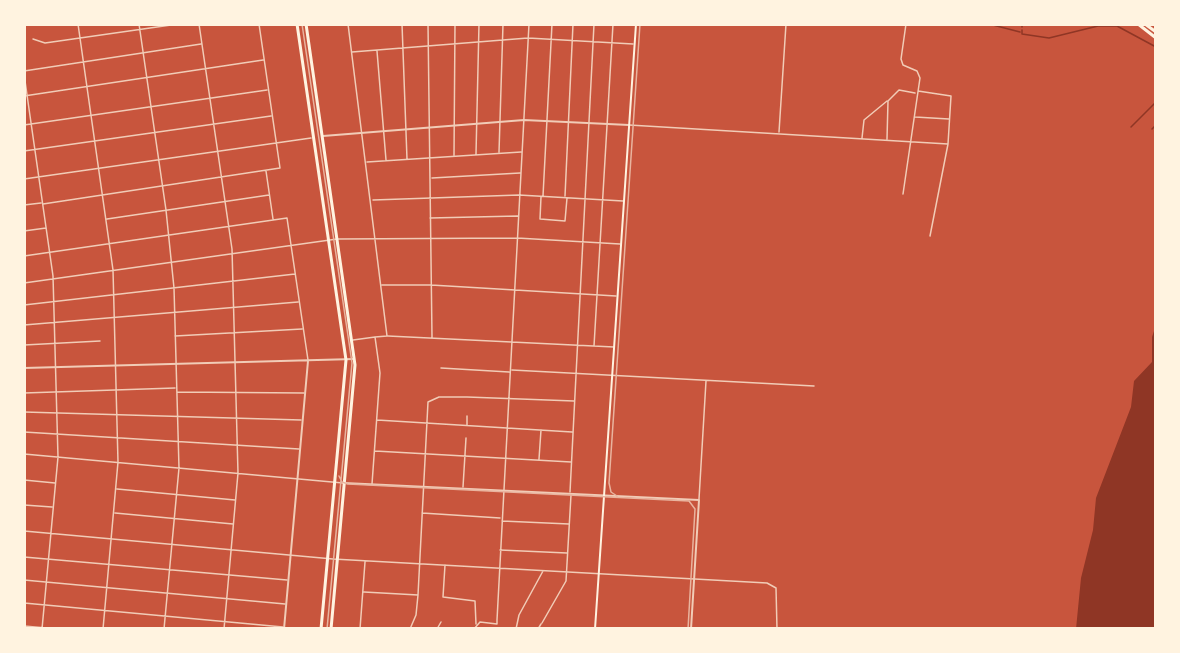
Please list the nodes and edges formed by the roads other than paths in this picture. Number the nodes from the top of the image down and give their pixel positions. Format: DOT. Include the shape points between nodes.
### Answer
graph roads {
  1 [pos="78,24"];
  2 [pos="139,24"];
  3 [pos="178,24"];
  4 [pos="199,24"];
  5 [pos="259,24"];
  6 [pos="297,24"];
  7 [pos="306,24"];
  8 [pos="348,24"];
  9 [pos="402,24"];
  10 [pos="428,24"];
  11 [pos="455,24"];
  12 [pos="478,24"];
  13 [pos="503,24"];
  14 [pos="529,24"];
  15 [pos="552,24"];
  16 [pos="573,24"];
  17 [pos="594,24"];
  18 [pos="613,24"];
  19 [pos="636,24"];
  20 [pos="786,24"];
  21 [pos="906,24"];
  22 [pos="1138,24"];
  23 [pos="1145,24"];
  24 [pos="140,30"];
  25 [pos="1156,32"];
  26 [pos="80,38"];
  27 [pos="528,38"];
  28 [pos="1156,38"];
  29 [pos="33,39"];
  30 [pos="502,39"];
  31 [pos="551,39"];
  32 [pos="572,40"];
  33 [pos="478,41"];
  34 [pos="594,42"];
  35 [pos="202,43"];
  36 [pos="455,43"];
  37 [pos="612,43"];
  38 [pos="634,44"];
  39 [pos="428,45"];
  40 [pos="402,47"];
  41 [pos="377,50"];
  42 [pos="143,52"];
  43 [pos="352,52"];
  44 [pos="264,60"];
  45 [pos="83,61"];
  46 [pos="206,69"];
  47 [pos="25,71"];
  48 [pos="146,77"];
  49 [pos="86,86"];
  50 [pos="268,90"];
  51 [pos="917,92"];
  52 [pos="25,96"];
  53 [pos="209,98"];
  54 [pos="888,101"];
  55 [pos="150,107"];
  56 [pos="91,115"];
  57 [pos="272,116"];
  58 [pos="914,117"];
  59 [pos="524,120"];
  60 [pos="950,120"];
  61 [pos="546,121"];
  62 [pos="499,122"];
  63 [pos="568,122"];
  64 [pos="589,123"];
  65 [pos="31,124"];
  66 [pos="213,124"];
  67 [pos="476,124"];
  68 [pos="607,124"];
  69 [pos="24,125"];
  70 [pos="453,125"];
  71 [pos="629,125"];
  72 [pos="430,127"];
  73 [pos="406,129"];
  74 [pos="385,131"];
  75 [pos="154,132"];
  76 [pos="362,132"];
  77 [pos="779,133"];
  78 [pos="323,136"];
  79 [pos="314,138"];
  80 [pos="862,138"];
  81 [pos="887,140"];
  82 [pos="94,141"];
  83 [pos="276,142"];
  84 [pos="912,142"];
  85 [pos="948,144"];
  86 [pos="34,150"];
  87 [pos="24,151"];
  88 [pos="218,151"];
  89 [pos="522,152"];
  90 [pos="499,153"];
  91 [pos="476,155"];
  92 [pos="454,156"];
  93 [pos="430,158"];
  94 [pos="158,159"];
  95 [pos="407,160"];
  96 [pos="386,161"];
  97 [pos="366,162"];
  98 [pos="99,168"];
  99 [pos="266,171"];
  100 [pos="521,173"];
  101 [pos="38,177"];
  102 [pos="221,177"];
  103 [pos="430,178"];
  104 [pos="24,179"];
  105 [pos="162,186"];
  106 [pos="903,194"];
  107 [pos="102,195"];
  108 [pos="269,195"];
  109 [pos="519,195"];
  110 [pos="542,196"];
  111 [pos="566,197"];
  112 [pos="430,198"];
  113 [pos="585,199"];
  114 [pos="371,200"];
  115 [pos="603,200"];
  116 [pos="225,201"];
  117 [pos="624,201"];
  118 [pos="43,203"];
  119 [pos="24,205"];
  120 [pos="166,210"];
  121 [pos="518,216"];
  122 [pos="430,218"];
  123 [pos="106,219"];
  124 [pos="273,220"];
  125 [pos="228,226"];
  126 [pos="46,228"];
  127 [pos="24,231"];
  128 [pos="169,235"];
  129 [pos="930,236"];
  130 [pos="517,238"];
  131 [pos="338,239"];
  132 [pos="375,239"];
  133 [pos="430,239"];
  134 [pos="328,240"];
  135 [pos="583,241"];
  136 [pos="600,242"];
  137 [pos="109,243"];
  138 [pos="292,244"];
  139 [pos="621,244"];
  140 [pos="50,252"];
  141 [pos="232,252"];
  142 [pos="24,256"];
  143 [pos="172,262"];
  144 [pos="113,270"];
  145 [pos="296,274"];
  146 [pos="53,279"];
  147 [pos="232,281"];
  148 [pos="24,283"];
  149 [pos="381,285"];
  150 [pos="431,285"];
  151 [pos="174,288"];
  152 [pos="515,291"];
  153 [pos="114,294"];
  154 [pos="579,294"];
  155 [pos="597,295"];
  156 [pos="617,296"];
  157 [pos="53,302"];
  158 [pos="299,302"];
  159 [pos="24,305"];
  160 [pos="233,307"];
  161 [pos="175,312"];
  162 [pos="115,317"];
  163 [pos="54,322"];
  164 [pos="24,325"];
  165 [pos="303,329"];
  166 [pos="234,333"];
  167 [pos="175,336"];
  168 [pos="387,336"];
  169 [pos="375,337"];
  170 [pos="432,337"];
  171 [pos="352,340"];
  172 [pos="100,341"];
  173 [pos="512,342"];
  174 [pos="54,343"];
  175 [pos="24,345"];
  176 [pos="578,345"];
  177 [pos="594,346"];
  178 [pos="614,347"];
  179 [pos="354,359"];
  180 [pos="346,360"];
  181 [pos="308,361"];
  182 [pos="235,362"];
  183 [pos="176,364"];
  184 [pos="116,366"];
  185 [pos="24,368"];
  186 [pos="55,368"];
  187 [pos="441,368"];
  188 [pos="510,371"];
  189 [pos="576,373"];
  190 [pos="612,375"];
  191 [pos="706,381"];
  192 [pos="814,386"];
  193 [pos="176,390"];
  194 [pos="116,391"];
  195 [pos="56,392"];
  196 [pos="236,392"];
  197 [pos="24,393"];
  198 [pos="305,393"];
  199 [pos="508,398"];
  200 [pos="575,401"];
  201 [pos="24,412"];
  202 [pos="57,413"];
  203 [pos="117,415"];
  204 [pos="467,416"];
  205 [pos="177,417"];
  206 [pos="237,419"];
  207 [pos="302,420"];
  208 [pos="375,420"];
  209 [pos="427,423"];
  210 [pos="467,425"];
  211 [pos="507,427"];
  212 [pos="541,429"];
  213 [pos="24,432"];
  214 [pos="573,432"];
  215 [pos="57,434"];
  216 [pos="118,438"];
  217 [pos="466,438"];
  218 [pos="178,442"];
  219 [pos="238,445"];
  220 [pos="300,449"];
  221 [pos="373,451"];
  222 [pos="24,454"];
  223 [pos="425,454"];
  224 [pos="465,456"];
  225 [pos="58,457"];
  226 [pos="505,458"];
  227 [pos="539,460"];
  228 [pos="118,462"];
  229 [pos="572,462"];
  230 [pos="179,468"];
  231 [pos="238,473"];
  232 [pos="298,479"];
  233 [pos="24,480"];
  234 [pos="335,482"];
  235 [pos="56,483"];
  236 [pos="344,483"];
  237 [pos="372,485"];
  238 [pos="423,487"];
  239 [pos="463,488"];
  240 [pos="116,489"];
  241 [pos="503,489"];
  242 [pos="571,493"];
  243 [pos="176,494"];
  244 [pos="605,495"];
  245 [pos="236,500"];
  246 [pos="699,500"];
  247 [pos="24,505"];
  248 [pos="53,507"];
  249 [pos="114,513"];
  250 [pos="422,513"];
  251 [pos="174,518"];
  252 [pos="501,520"];
  253 [pos="234,524"];
  254 [pos="570,524"];
  255 [pos="24,531"];
  256 [pos="51,534"];
  257 [pos="112,539"];
  258 [pos="172,544"];
  259 [pos="500,549"];
  260 [pos="231,550"];
  261 [pos="568,554"];
  262 [pos="290,555"];
  263 [pos="24,557"];
  264 [pos="49,559"];
  265 [pos="328,559"];
  266 [pos="337,560"];
  267 [pos="365,561"];
  268 [pos="419,563"];
  269 [pos="109,564"];
  270 [pos="445,565"];
  271 [pos="499,568"];
  272 [pos="169,570"];
  273 [pos="544,571"];
  274 [pos="567,572"];
  275 [pos="598,574"];
  276 [pos="229,576"];
  277 [pos="24,580"];
  278 [pos="287,580"];
  279 [pos="694,580"];
  280 [pos="47,582"];
  281 [pos="107,587"];
  282 [pos="363,592"];
  283 [pos="167,593"];
  284 [pos="418,595"];
  285 [pos="227,598"];
  286 [pos="24,603"];
  287 [pos="285,604"];
  288 [pos="45,605"];
  289 [pos="105,610"];
  290 [pos="165,616"];
  291 [pos="225,621"];
  292 [pos="441,622"];
  293 [pos="476,624"];
  294 [pos="497,624"];
  295 [pos="24,626"];
  296 [pos="42,628"];
  297 [pos="284,628"];
  298 [pos="58,629"];
  299 [pos="104,629"];
  300 [pos="164,629"];
  301 [pos="224,629"];
  302 [pos="321,629"];
  303 [pos="331,629"];
  304 [pos="360,629"];
  305 [pos="410,629"];
  306 [pos="437,629"];
  307 [pos="474,629"];
  308 [pos="500,629"];
  309 [pos="516,629"];
  310 [pos="538,629"];
  311 [pos="595,629"];
  312 [pos="691,629"];
  313 [pos="777,629"];
  1 -- 26 [label="street"];
  2 -- 24 [label="street"];
  3 -- 24 [label="street"];
  4 -- 35 [label="street"];
  5 -- 44 [label="street"];
  6 -- 79 [label="main road"];
  7 -- 78 [label="main road"];
  8 -- 43 [label="street"];
  9 -- 40 [label="street"];
  10 -- 39 [label="street"];
  11 -- 36 [label="street"];
  12 -- 33 [label="street"];
  13 -- 30 [label="street"];
  14 -- 27 [label="street"];
  15 -- 31 [label="street"];
  16 -- 32 [label="street"];
  17 -- 34 [label="street"];
  18 -- 37 [label="street"];
  19 -- 38 [label="main road"];
  20 -- 77 [label="street"];
  21 -- 51 [label="street" via="901,59 903,65 919,73"];
  22 -- 28 [label="main road"];
  23 -- 25 [label="main road"];
  24 -- 26 [label="street"];
  24 -- 42 [label="street"];
  26 -- 29 [label="street" via="45,43"];
  26 -- 45 [label="street"];
  27 -- 30 [label="street"];
  27 -- 31 [label="street"];
  27 -- 59 [label="street"];
  30 -- 33 [label="street"];
  30 -- 62 [label="street"];
  31 -- 32 [label="street"];
  31 -- 61 [label="street"];
  32 -- 34 [label="street"];
  32 -- 63 [label="street"];
  33 -- 36 [label="street"];
  33 -- 67 [label="street"];
  34 -- 37 [label="street"];
  34 -- 64 [label="street"];
  35 -- 42 [label="street"];
  35 -- 46 [label="street"];
  36 -- 39 [label="street"];
  36 -- 70 [label="street"];
  37 -- 38 [label="street"];
  37 -- 68 [label="street"];
  38 -- 71 [label="main road"];
  39 -- 40 [label="street"];
  39 -- 72 [label="street"];
  40 -- 41 [label="street"];
  40 -- 73 [label="street"];
  41 -- 43 [label="street"];
  41 -- 74 [label="street"];
  42 -- 45 [label="street"];
  42 -- 48 [label="street"];
  43 -- 76 [label="street"];
  44 -- 46 [label="street"];
  44 -- 50 [label="street"];
  45 -- 47 [label="street"];
  45 -- 49 [label="street"];
  46 -- 48 [label="street"];
  46 -- 53 [label="street"];
  47 -- 52 [label="street"];
  48 -- 49 [label="street"];
  48 -- 55 [label="street"];
  49 -- 52 [label="street"];
  49 -- 56 [label="street"];
  50 -- 53 [label="street"];
  50 -- 57 [label="street"];
  51 -- 54 [label="street" via="899,90"];
  51 -- 58 [label="street"];
  51 -- 60 [label="street" via="951,96"];
  52 -- 65 [label="street"];
  53 -- 55 [label="street"];
  53 -- 66 [label="street"];
  54 -- 80 [label="street" via="864,120"];
  54 -- 81 [label="street"];
  55 -- 56 [label="street"];
  55 -- 75 [label="street"];
  56 -- 65 [label="street"];
  56 -- 82 [label="street"];
  57 -- 66 [label="street"];
  57 -- 83 [label="street"];
  58 -- 60 [label="street"];
  58 -- 84 [label="street"];
  59 -- 61 [label="street"];
  59 -- 62 [label="street"];
  59 -- 89 [label="street"];
  60 -- 85 [label="street"];
  61 -- 63 [label="street"];
  61 -- 110 [label="street"];
  62 -- 67 [label="street"];
  62 -- 90 [label="street"];
  63 -- 64 [label="street"];
  63 -- 111 [label="street"];
  64 -- 68 [label="street"];
  64 -- 113 [label="street"];
  65 -- 69 [label="street"];
  65 -- 86 [label="street"];
  66 -- 75 [label="street"];
  66 -- 88 [label="street"];
  67 -- 70 [label="street"];
  67 -- 91 [label="street"];
  68 -- 71 [label="street"];
  68 -- 115 [label="street"];
  70 -- 72 [label="street"];
  70 -- 92 [label="street"];
  71 -- 77 [label="street"];
  71 -- 117 [label="main road"];
  72 -- 73 [label="street"];
  72 -- 93 [label="street"];
  73 -- 74 [label="street"];
  73 -- 95 [label="street"];
  74 -- 76 [label="street"];
  74 -- 96 [label="street"];
  75 -- 82 [label="street"];
  75 -- 94 [label="street"];
  76 -- 78 [label="street"];
  76 -- 97 [label="street"];
  77 -- 80 [label="street"];
  78 -- 79 [label="main road"];
  78 -- 131 [label="main road"];
  79 -- 83 [label="street"];
  79 -- 134 [label="main road"];
  80 -- 81 [label="street"];
  81 -- 84 [label="street"];
  82 -- 86 [label="street"];
  82 -- 98 [label="street"];
  83 -- 88 [label="street"];
  83 -- 99 [label="street" via="280,168"];
  84 -- 85 [label="street"];
  84 -- 106 [label="street"];
  85 -- 129 [label="street"];
  86 -- 87 [label="street"];
  86 -- 101 [label="street"];
  88 -- 94 [label="street"];
  88 -- 102 [label="street"];
  89 -- 90 [label="street"];
  89 -- 100 [label="street"];
  90 -- 91 [label="street"];
  91 -- 92 [label="street"];
  92 -- 93 [label="street"];
  93 -- 95 [label="street"];
  93 -- 103 [label="street"];
  94 -- 98 [label="street"];
  94 -- 105 [label="street"];
  95 -- 96 [label="street"];
  96 -- 97 [label="street"];
  97 -- 114 [label="street"];
  98 -- 101 [label="street"];
  98 -- 107 [label="street"];
  99 -- 102 [label="street"];
  99 -- 108 [label="street"];
  100 -- 103 [label="street"];
  100 -- 109 [label="street"];
  101 -- 104 [label="street"];
  101 -- 118 [label="street"];
  102 -- 105 [label="street"];
  102 -- 116 [label="street"];
  103 -- 112 [label="street"];
  105 -- 107 [label="street"];
  105 -- 120 [label="street"];
  107 -- 118 [label="street"];
  107 -- 123 [label="street"];
  108 -- 116 [label="street"];
  108 -- 124 [label="street"];
  109 -- 110 [label="street"];
  109 -- 112 [label="street"];
  109 -- 121 [label="street"];
  110 -- 111 [label="street"];
  110 -- 111 [label="street" via="540,219 565,221"];
  111 -- 113 [label="street"];
  112 -- 114 [label="street"];
  112 -- 122 [label="street"];
  113 -- 115 [label="street"];
  113 -- 135 [label="street"];
  114 -- 132 [label="street"];
  115 -- 117 [label="street"];
  115 -- 136 [label="street"];
  116 -- 120 [label="street"];
  116 -- 125 [label="street"];
  117 -- 139 [label="main road"];
  118 -- 119 [label="street"];
  118 -- 126 [label="street"];
  120 -- 123 [label="street"];
  120 -- 128 [label="street"];
  121 -- 122 [label="street"];
  121 -- 130 [label="street"];
  122 -- 133 [label="street"];
  123 -- 137 [label="street"];
  124 -- 125 [label="street"];
  124 -- 138 [label="street" via="287,218"];
  125 -- 128 [label="street"];
  125 -- 141 [label="street"];
  126 -- 127 [label="street"];
  126 -- 140 [label="street"];
  128 -- 137 [label="street"];
  128 -- 143 [label="street"];
  130 -- 133 [label="street"];
  130 -- 135 [label="street"];
  130 -- 152 [label="street"];
  131 -- 132 [label="street"];
  131 -- 134 [label="street"];
  131 -- 171 [label="main road"];
  132 -- 133 [label="street"];
  132 -- 149 [label="street"];
  133 -- 150 [label="street"];
  134 -- 138 [label="street"];
  134 -- 180 [label="main road"];
  135 -- 136 [label="street"];
  135 -- 154 [label="street"];
  136 -- 139 [label="street"];
  136 -- 155 [label="street"];
  137 -- 140 [label="street"];
  137 -- 144 [label="street"];
  138 -- 141 [label="street"];
  138 -- 145 [label="street"];
  139 -- 156 [label="main road"];
  140 -- 142 [label="street"];
  140 -- 146 [label="street"];
  141 -- 143 [label="street"];
  141 -- 147 [label="street"];
  143 -- 144 [label="street"];
  143 -- 151 [label="street"];
  144 -- 146 [label="street"];
  144 -- 153 [label="street"];
  145 -- 147 [label="street"];
  145 -- 158 [label="street"];
  146 -- 148 [label="street"];
  146 -- 157 [label="street"];
  147 -- 151 [label="street"];
  147 -- 160 [label="street"];
  149 -- 150 [label="street"];
  149 -- 168 [label="street"];
  150 -- 152 [label="street"];
  150 -- 170 [label="street"];
  151 -- 153 [label="street"];
  151 -- 161 [label="street"];
  152 -- 154 [label="street"];
  152 -- 173 [label="street"];
  153 -- 157 [label="street"];
  153 -- 162 [label="street"];
  154 -- 155 [label="street"];
  154 -- 176 [label="street"];
  155 -- 156 [label="street"];
  155 -- 177 [label="street"];
  156 -- 178 [label="main road"];
  157 -- 159 [label="street"];
  157 -- 163 [label="street"];
  158 -- 160 [label="street"];
  158 -- 165 [label="street"];
  160 -- 161 [label="street"];
  160 -- 166 [label="street"];
  161 -- 162 [label="street"];
  161 -- 167 [label="street"];
  162 -- 163 [label="street"];
  162 -- 184 [label="street"];
  163 -- 164 [label="street"];
  163 -- 174 [label="street"];
  165 -- 166 [label="street"];
  165 -- 181 [label="street"];
  166 -- 167 [label="street"];
  166 -- 182 [label="street"];
  167 -- 183 [label="street"];
  168 -- 169 [label="street"];
  168 -- 170 [label="street"];
  169 -- 171 [label="street"];
  169 -- 208 [label="street" via="380,373"];
  170 -- 173 [label="street"];
  171 -- 179 [label="main road"];
  172 -- 174 [label="street"];
  173 -- 176 [label="street"];
  173 -- 188 [label="street"];
  174 -- 175 [label="street"];
  174 -- 186 [label="street"];
  176 -- 177 [label="street"];
  176 -- 189 [label="street"];
  177 -- 178 [label="street"];
  178 -- 190 [label="main road"];
  179 -- 180 [label="street"];
  179 -- 236 [label="main road"];
  180 -- 181 [label="street"];
  180 -- 234 [label="main road"];
  181 -- 182 [label="street"];
  181 -- 198 [label="street"];
  182 -- 183 [label="street"];
  182 -- 196 [label="street"];
  183 -- 184 [label="street"];
  183 -- 193 [label="street"];
  184 -- 186 [label="street"];
  184 -- 194 [label="street"];
  185 -- 186 [label="street"];
  186 -- 195 [label="street"];
  187 -- 188 [label="street"];
  188 -- 189 [label="street"];
  188 -- 199 [label="street"];
  189 -- 190 [label="street"];
  189 -- 200 [label="street"];
  190 -- 191 [label="street"];
  190 -- 244 [label="main road"];
  191 -- 192 [label="street"];
  191 -- 246 [label="street"];
  193 -- 194 [label="street"];
  193 -- 196 [label="street"];
  193 -- 205 [label="street"];
  194 -- 195 [label="street"];
  194 -- 203 [label="street"];
  195 -- 197 [label="street"];
  195 -- 202 [label="street"];
  196 -- 198 [label="street"];
  196 -- 206 [label="street"];
  198 -- 207 [label="street"];
  199 -- 200 [label="street"];
  199 -- 209 [label="street" via="451,397 428,402"];
  199 -- 211 [label="street"];
  200 -- 214 [label="street"];
  201 -- 202 [label="street"];
  202 -- 203 [label="street"];
  202 -- 215 [label="street"];
  203 -- 205 [label="street"];
  203 -- 216 [label="street"];
  204 -- 210 [label="street"];
  205 -- 206 [label="street"];
  205 -- 218 [label="street"];
  206 -- 207 [label="street"];
  206 -- 219 [label="street"];
  207 -- 220 [label="street"];
  208 -- 209 [label="street"];
  208 -- 221 [label="street"];
  209 -- 210 [label="street"];
  209 -- 223 [label="street"];
  210 -- 211 [label="street"];
  211 -- 212 [label="street"];
  211 -- 226 [label="street"];
  212 -- 214 [label="street"];
  212 -- 227 [label="street"];
  213 -- 215 [label="street"];
  214 -- 229 [label="street"];
  215 -- 216 [label="street"];
  215 -- 225 [label="street"];
  216 -- 218 [label="street"];
  216 -- 228 [label="street"];
  217 -- 224 [label="street"];
  218 -- 219 [label="street"];
  218 -- 230 [label="street"];
  219 -- 220 [label="street"];
  219 -- 231 [label="street"];
  220 -- 232 [label="street"];
  221 -- 223 [label="street"];
  221 -- 237 [label="street"];
  222 -- 225 [label="street"];
  223 -- 224 [label="street"];
  223 -- 238 [label="street"];
  224 -- 226 [label="street"];
  224 -- 239 [label="street"];
  225 -- 228 [label="street"];
  225 -- 235 [label="street"];
  226 -- 227 [label="street"];
  226 -- 241 [label="street"];
  227 -- 229 [label="street"];
  228 -- 230 [label="street"];
  228 -- 240 [label="street"];
  229 -- 242 [label="street"];
  230 -- 231 [label="street"];
  230 -- 243 [label="street"];
  231 -- 232 [label="street"];
  231 -- 245 [label="street"];
  232 -- 234 [label="street"];
  232 -- 262 [label="street"];
  233 -- 235 [label="street"];
  234 -- 236 [label="street"];
  234 -- 265 [label="main road"];
  235 -- 248 [label="street"];
  236 -- 237 [label="street"];
  236 -- 266 [label="main road"];
  237 -- 238 [label="street"];
  238 -- 239 [label="street"];
  238 -- 250 [label="street"];
  239 -- 241 [label="street"];
  240 -- 243 [label="street"];
  240 -- 249 [label="street"];
  241 -- 242 [label="street"];
  241 -- 252 [label="street"];
  242 -- 244 [label="street"];
  242 -- 254 [label="street"];
  243 -- 245 [label="street"];
  243 -- 251 [label="street"];
  244 -- 246 [label="street"];
  244 -- 275 [label="main road"];
  245 -- 253 [label="street"];
  246 -- 279 [label="street"];
  247 -- 248 [label="street"];
  248 -- 256 [label="street"];
  249 -- 251 [label="street"];
  249 -- 257 [label="street"];
  250 -- 252 [label="street"];
  250 -- 268 [label="street"];
  251 -- 253 [label="street"];
  251 -- 258 [label="street"];
  252 -- 254 [label="street"];
  252 -- 259 [label="street"];
  253 -- 260 [label="street"];
  254 -- 261 [label="street"];
  255 -- 256 [label="street"];
  256 -- 257 [label="street"];
  256 -- 264 [label="street"];
  257 -- 258 [label="street"];
  257 -- 269 [label="street"];
  258 -- 260 [label="street"];
  258 -- 272 [label="street"];
  259 -- 261 [label="street"];
  259 -- 271 [label="street"];
  260 -- 262 [label="street"];
  260 -- 276 [label="street"];
  261 -- 274 [label="street"];
  262 -- 265 [label="street"];
  262 -- 278 [label="street"];
  263 -- 264 [label="street"];
  264 -- 269 [label="street"];
  264 -- 280 [label="street"];
  265 -- 266 [label="street"];
  265 -- 302 [label="main road"];
  266 -- 267 [label="street"];
  266 -- 303 [label="main road"];
  267 -- 268 [label="street"];
  267 -- 282 [label="street"];
  268 -- 270 [label="street"];
  268 -- 284 [label="street"];
  269 -- 272 [label="street"];
  269 -- 281 [label="street"];
  270 -- 271 [label="street"];
  270 -- 293 [label="street" via="443,597 475,601"];
  271 -- 273 [label="street"];
  271 -- 294 [label="street"];
  272 -- 276 [label="street"];
  272 -- 283 [label="street"];
  273 -- 274 [label="street"];
  273 -- 309 [label="street" via="519,615"];
  274 -- 275 [label="street"];
  274 -- 310 [label="street" via="566,583"];
  275 -- 279 [label="street"];
  275 -- 311 [label="main road"];
  276 -- 278 [label="street"];
  276 -- 285 [label="street"];
  277 -- 280 [label="street"];
  278 -- 287 [label="street"];
  279 -- 312 [label="street"];
  279 -- 313 [label="street" via="767,583 776,588"];
  280 -- 281 [label="street"];
  280 -- 288 [label="street"];
  281 -- 283 [label="street"];
  281 -- 289 [label="street"];
  282 -- 284 [label="street"];
  282 -- 304 [label="street"];
  283 -- 285 [label="street"];
  283 -- 290 [label="street"];
  284 -- 305 [label="street"];
  285 -- 287 [label="street"];
  285 -- 291 [label="street"];
  286 -- 288 [label="street"];
  287 -- 297 [label="street"];
  288 -- 289 [label="street"];
  288 -- 296 [label="street"];
  289 -- 290 [label="street"];
  289 -- 299 [label="street"];
  290 -- 291 [label="street"];
  290 -- 300 [label="street"];
  291 -- 297 [label="street"];
  291 -- 301 [label="street"];
  292 -- 306 [label="street"];
  293 -- 294 [label="street"];
  293 -- 307 [label="street"];
  294 -- 308 [label="street"];
  295 -- 296 [label="street"];
  296 -- 298 [label="street"];
}
